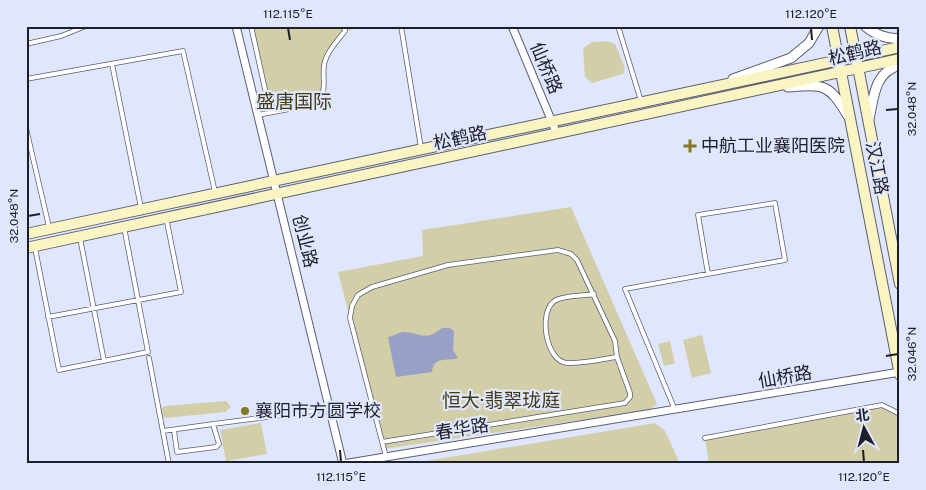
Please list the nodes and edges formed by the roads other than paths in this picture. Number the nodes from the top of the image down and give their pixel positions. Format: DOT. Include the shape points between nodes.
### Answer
graph roads {
  1 [pos="86,26"];
  2 [pos="236,26"];
  3 [pos="251,26"];
  4 [pos="344,26"];
  5 [pos="401,26"];
  6 [pos="512,26"];
  7 [pos="618,26"];
  8 [pos="819,26"];
  9 [pos="832,26"];
  10 [pos="850,26"];
  11 [pos="866,26"];
  12 [pos="900,38"];
  13 [pos="26,44"];
  14 [pos="900,47"];
  15 [pos="857,58"];
  16 [pos="900,59"];
  17 [pos="840,61"];
  18 [pos="112,64"];
  19 [pos="900,65"];
  20 [pos="860,69"];
  21 [pos="842,72"];
  22 [pos="26,79"];
  23 [pos="771,88"];
  24 [pos="705,89"];
  25 [pos="642,103"];
  26 [pos="270,112"];
  27 [pos="258,115"];
  28 [pos="869,119"];
  29 [pos="552,122"];
  30 [pos="852,123"];
  31 [pos="26,128"];
  32 [pos="557,134"];
  33 [pos="422,150"];
  34 [pos="275,181"];
  35 [pos="278,192"];
  36 [pos="215,194"];
  37 [pos="142,210"];
  38 [pos="166,217"];
  39 [pos="124,226"];
  40 [pos="49,230"];
  41 [pos="26,234"];
  42 [pos="80,236"];
  43 [pos="28,247"];
  44 [pos="708,274"];
  45 [pos="900,284"];
  46 [pos="594,294"];
  47 [pos="138,299"];
  48 [pos="94,308"];
  49 [pos="48,317"];
  50 [pos="617,357"];
  51 [pos="149,358"];
  52 [pos="104,361"];
  53 [pos="900,373"];
  54 [pos="330,409"];
  55 [pos="675,410"];
  56 [pos="900,414"];
  57 [pos="213,424"];
  58 [pos="174,430"];
  59 [pos="163,431"];
  60 [pos="705,438"];
  61 [pos="382,442"];
  62 [pos="386,457"];
  63 [pos="168,464"];
  64 [pos="344,464"];
  1 -- 13 [label="lane"];
  2 -- 27 [label="street, 创业路"];
  3 -- 26 [label="lane"];
  4 -- 26 [label="lane" via="345,31 324,62 326,91 321,100"];
  5 -- 33 [label="lane"];
  6 -- 29 [label="street, 仙桥路"];
  7 -- 25 [label="lane"];
  8 -- 24 [label="street" via="809,43 791,58"];
  9 -- 17 [label="main road, 汉江路"];
  10 -- 15 [label="main road, 汉江路"];
  11 -- 12 [label="street" via="872,32"];
  14 -- 15 [label="main road, 松鹤路"];
  15 -- 17 [label="main road, 松鹤路"];
  15 -- 20 [label="main road, 汉江路"];
  16 -- 20 [label="main road, 松鹤路"];
  17 -- 21 [label="main road, 汉江路"];
  17 -- 24 [label="main road, 松鹤路"];
  18 -- 22 [label="lane"];
  18 -- 36 [label="lane" via="183,51"];
  18 -- 37 [label="lane"];
  19 -- 28 [label="street" via="892,67 877,81"];
  20 -- 21 [label="main road, 松鹤路"];
  20 -- 28 [label="main road, 汉江路"];
  21 -- 23 [label="main road, 松鹤路"];
  21 -- 30 [label="main road, 汉江路"];
  23 -- 30 [label="street" via="816,85 835,93"];
  23 -- 32 [label="main road, 松鹤路"];
  24 -- 25 [label="main road, 松鹤路"];
  25 -- 29 [label="main road, 松鹤路"];
  26 -- 27 [label="lane"];
  27 -- 34 [label="street, 创业路"];
  28 -- 45 [label="main road, 汉江路"];
  29 -- 32 [label="street, 仙桥路"];
  29 -- 33 [label="main road, 松鹤路"];
  30 -- 53 [label="main road, 汉江路"];
  31 -- 40 [label="lane"];
  32 -- 35 [label="main road, 松鹤路"];
  33 -- 34 [label="main road, 松鹤路"];
  34 -- 35 [label="street, 创业路"];
  34 -- 36 [label="main road, 松鹤路"];
  35 -- 38 [label="main road, 松鹤路"];
  35 -- 54 [label="street, 创业路"];
  36 -- 37 [label="main road, 松鹤路"];
  37 -- 40 [label="main road, 松鹤路"];
  38 -- 39 [label="main road, 松鹤路"];
  38 -- 47 [label="lane" via="181,292"];
  39 -- 42 [label="main road, 松鹤路"];
  39 -- 47 [label="lane"];
  40 -- 41 [label="main road, 松鹤路"];
  42 -- 43 [label="main road, 松鹤路"];
  42 -- 48 [label="lane"];
  43 -- 49 [label="lane"];
  44 -- 44 [label="lane" via="785,260 775,203 698,215"];
  44 -- 55 [label="lane" via="625,289"];
  46 -- 50 [label="lane" via="615,341"];
  46 -- 50 [label="lane" via="556,299 548,308 545,317 550,349 558,360 566,363"];
  46 -- 61 [label="lane" via="577,260 571,254 558,250 448,265 372,287 358,295 350,318"];
  47 -- 48 [label="lane"];
  47 -- 52 [label="lane" via="148,352"];
  48 -- 49 [label="lane"];
  48 -- 52 [label="lane"];
  49 -- 52 [label="lane" via="59,370"];
  50 -- 61 [label="lane" via="630,392 625,403"];
  51 -- 59 [label="lane"];
  53 -- 55 [label="street, 仙桥路"];
  54 -- 57 [label="lane"];
  54 -- 64 [label="street, 创业路"];
  55 -- 62 [label="street, 春华路"];
  56 -- 60 [label="lane" via="882,405"];
  57 -- 58 [label="lane"];
  57 -- 58 [label="lane" via="219,444 216,447 177,452"];
  58 -- 59 [label="lane"];
  59 -- 63 [label="lane"];
  61 -- 62 [label="lane"];
  62 -- 64 [label="street, 春华路"];
}
